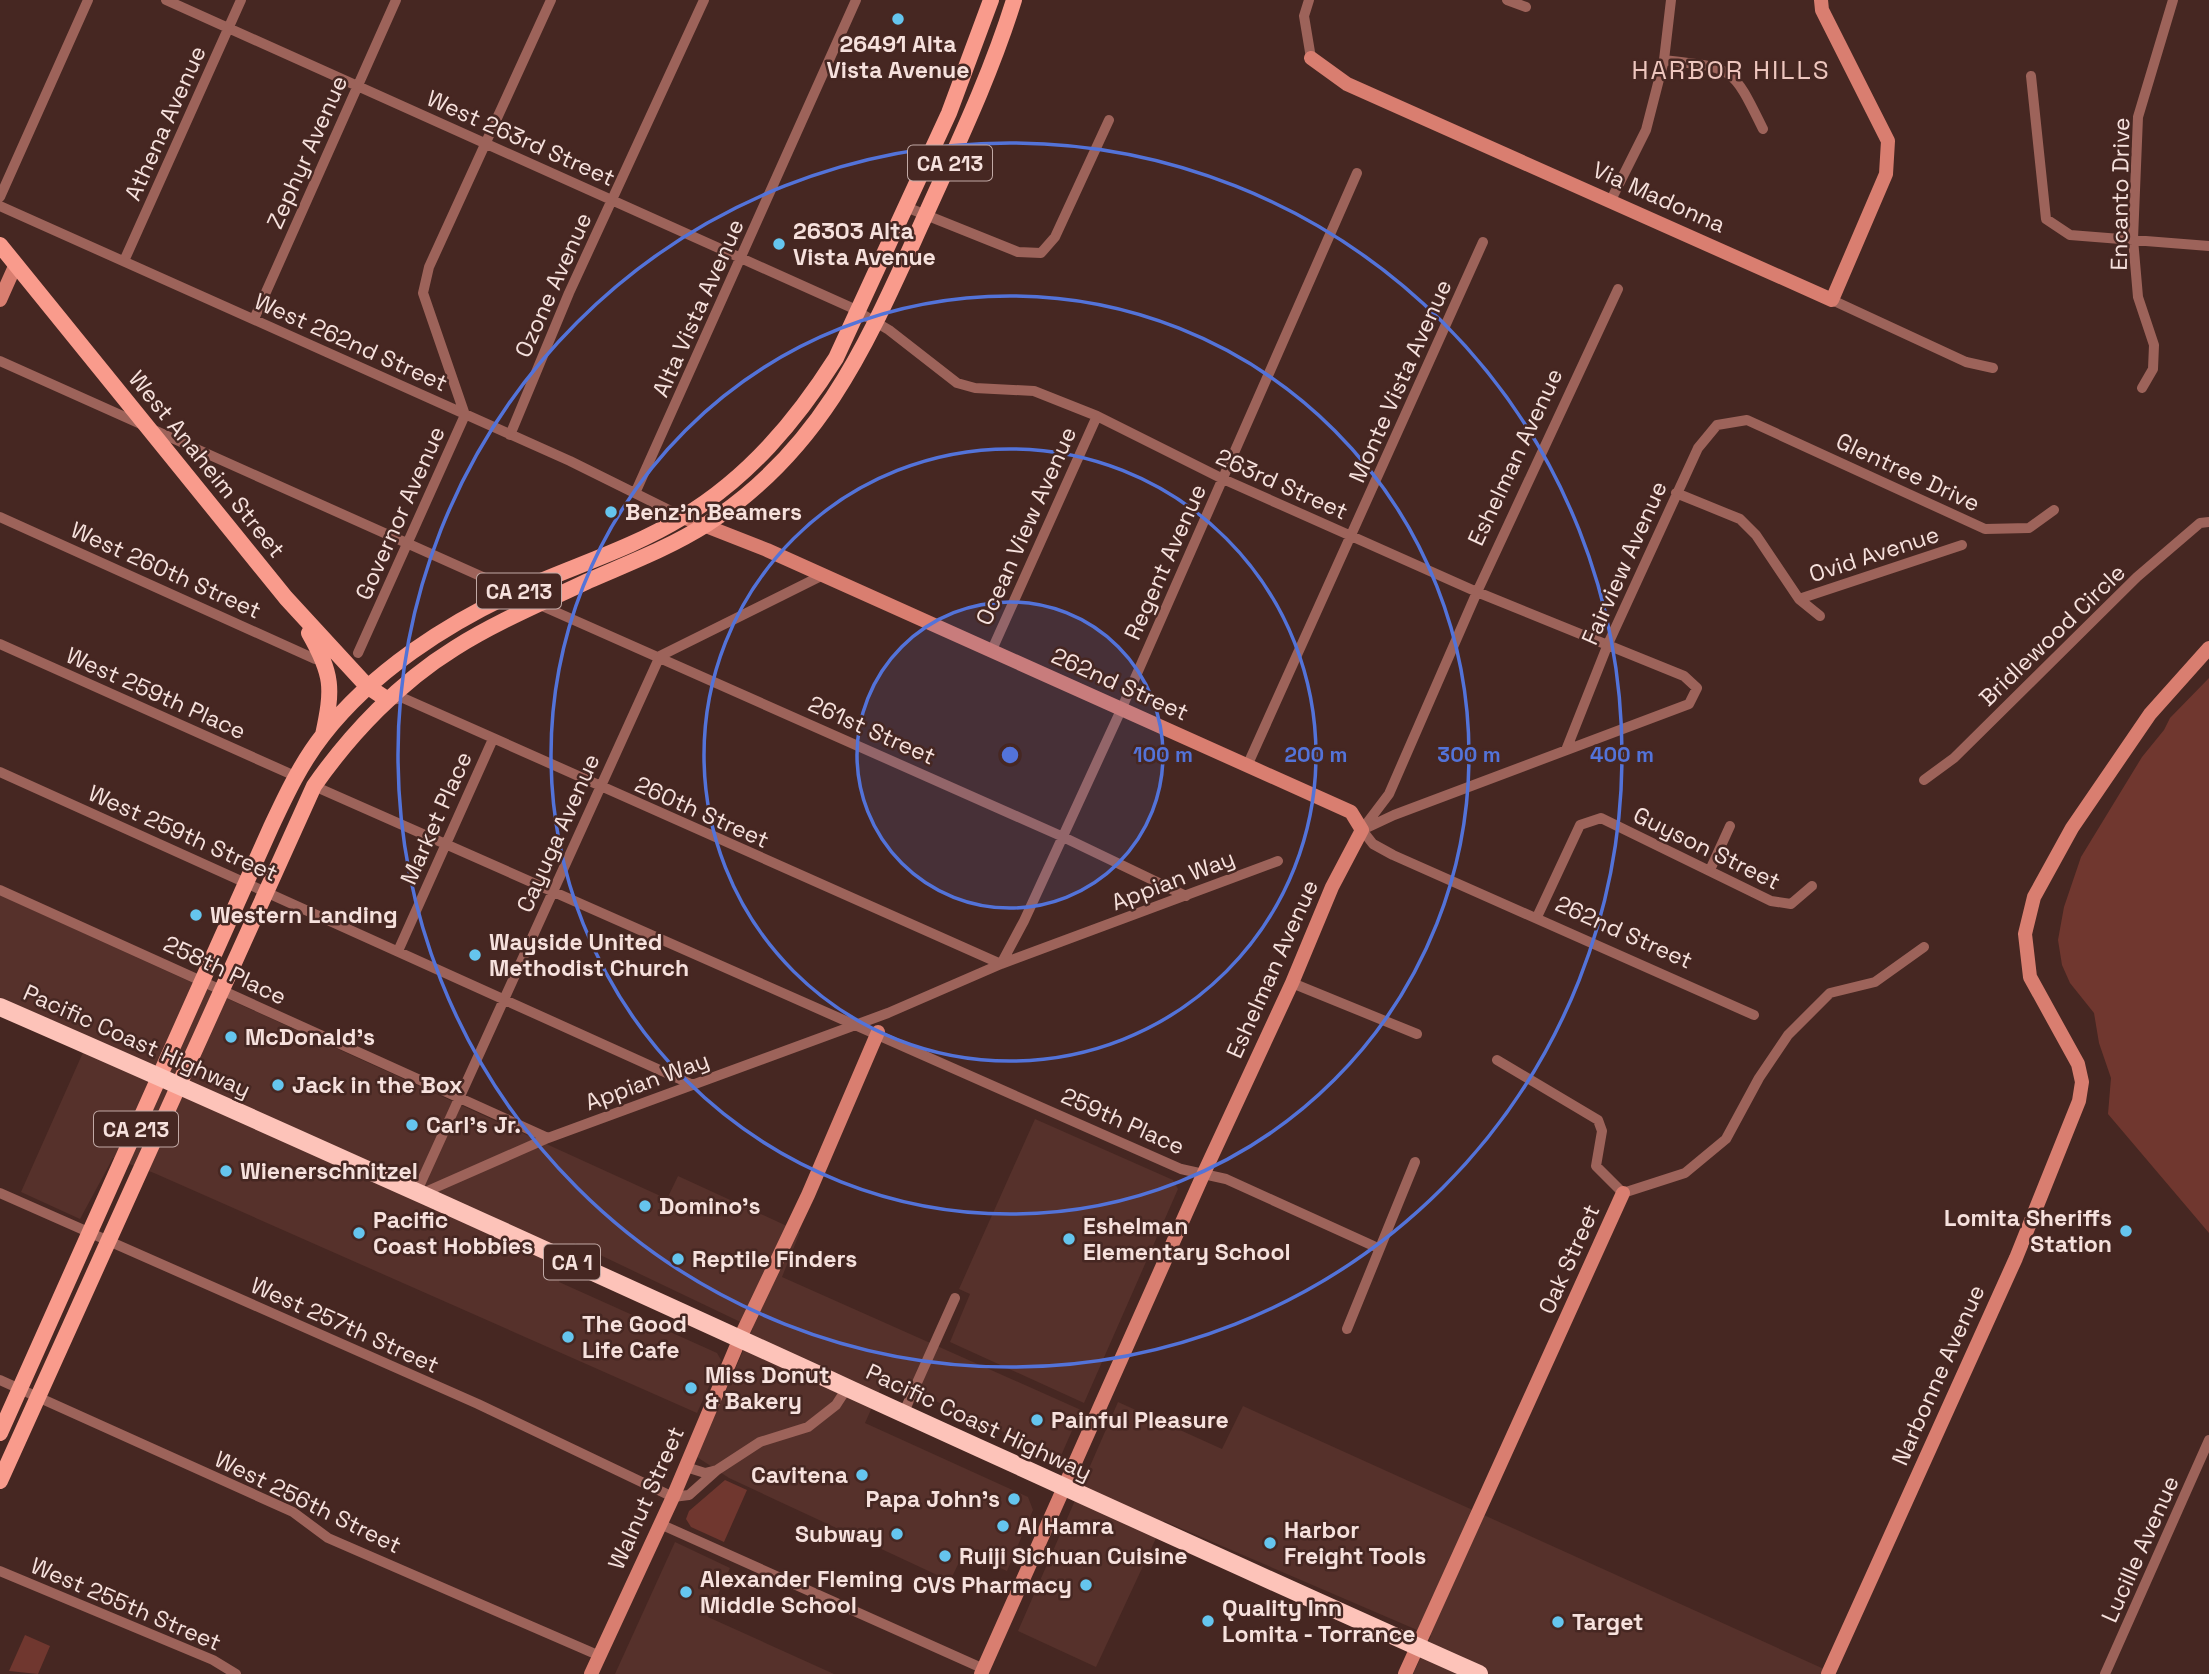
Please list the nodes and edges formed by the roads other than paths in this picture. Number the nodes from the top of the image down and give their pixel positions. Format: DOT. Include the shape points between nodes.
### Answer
graph roads {
  1 [pos="88,0"];
  2 [pos="166,0"];
  3 [pos="241,0"];
  4 [pos="396,0"];
  5 [pos="551,0"];
  6 [pos="704,0"];
  7 [pos="856,0"];
  8 [pos="991,0"];
  9 [pos="1014,0"];
  10 [pos="1308,0"];
  11 [pos="1507,0"];
  12 [pos="1671,0"];
  13 [pos="1821,0"];
  14 [pos="2173,0"];
  15 [pos="1526,7"];
  16 [pos="229,27"];
  17 [pos="1311,58"];
  18 [pos="1664,60"];
  19 [pos="2031,76"];
  20 [pos="357,86"];
  21 [pos="1109,120"];
  22 [pos="1763,130"];
  23 [pos="486,144"];
  24 [pos="1357,173"];
  25 [pos="0,197"];
  26 [pos="1611,200"];
  27 [pos="613,201"];
  28 [pos="0,206"];
  29 [pos="906,207"];
  30 [pos="926,215"];
  31 [pos="2133,239"];
  32 [pos="1483,242"];
  33 [pos="0,245"];
  34 [pos="2209,246"];
  35 [pos="743,258"];
  36 [pos="124,261"];
  37 [pos="16,264"];
  38 [pos="1618,289"];
  39 [pos="0,300"];
  40 [pos="1832,300"];
  41 [pos="859,312"];
  42 [pos="254,319"];
  43 [pos="876,323"];
  44 [pos="0,361"];
  45 [pos="1993,369"];
  46 [pos="2142,388"];
  47 [pos="465,415"];
  48 [pos="1097,416"];
  49 [pos="1747,419"];
  50 [pos="150,427"];
  51 [pos="510,435"];
  52 [pos="1223,479"];
  53 [pos="636,491"];
  54 [pos="1676,494"];
  55 [pos="2054,510"];
  56 [pos="0,517"];
  57 [pos="683,517"];
  58 [pos="2209,522"];
  59 [pos="706,524"];
  60 [pos="1352,537"];
  61 [pos="407,545"];
  62 [pos="1962,545"];
  63 [pos="821,576"];
  64 [pos="516,592"];
  65 [pos="1477,592"];
  66 [pos="1799,599"];
  67 [pos="540,605"];
  68 [pos="298,612"];
  69 [pos="1820,616"];
  70 [pos="0,644"];
  71 [pos="1608,644"];
  72 [pos="2209,648"];
  73 [pos="991,652"];
  74 [pos="358,653"];
  75 [pos="660,656"];
  76 [pos="316,659"];
  77 [pos="367,686"];
  78 [pos="388,700"];
  79 [pos="1121,709"];
  80 [pos="323,735"];
  81 [pos="493,739"];
  82 [pos="1566,750"];
  83 [pos="1247,766"];
  84 [pos="0,772"];
  85 [pos="295,776"];
  86 [pos="1924,780"];
  87 [pos="314,786"];
  88 [pos="600,788"];
  89 [pos="1730,826"];
  90 [pos="1362,831"];
  91 [pos="1061,836"];
  92 [pos="445,843"];
  93 [pos="1278,861"];
  94 [pos="1710,870"];
  95 [pos="246,882"];
  96 [pos="1812,886"];
  97 [pos="0,890"];
  98 [pos="265,891"];
  99 [pos="552,892"];
  100 [pos="1186,896"];
  101 [pos="1537,917"];
  102 [pos="1924,947"];
  103 [pos="398,951"];
  104 [pos="1001,964"];
  105 [pos="202,980"];
  106 [pos="1292,983"];
  107 [pos="220,989"];
  108 [pos="503,999"];
  109 [pos="0,1007"];
  110 [pos="888,1013"];
  111 [pos="1754,1015"];
  112 [pos="855,1023"];
  113 [pos="878,1032"];
  114 [pos="1417,1034"];
  115 [pos="1497,1060"];
  116 [pos="158,1077"];
  117 [pos="693,1085"];
  118 [pos="178,1087"];
  119 [pos="459,1098"];
  120 [pos="548,1138"];
  121 [pos="1415,1162"];
  122 [pos="1203,1175"];
  123 [pos="0,1192"];
  124 [pos="420,1192"];
  125 [pos="1623,1193"];
  126 [pos="90,1233"];
  127 [pos="107,1241"];
  128 [pos="1378,1248"];
  129 [pos="955,1298"];
  130 [pos="1347,1329"];
  131 [pos="740,1338"];
  132 [pos="0,1380"];
  133 [pos="846,1388"];
  134 [pos="20,1389"];
  135 [pos="37,1397"];
  136 [pos="903,1414"];
  137 [pos="0,1433"];
  138 [pos="2209,1440"];
  139 [pos="686,1467"];
  140 [pos="718,1470"];
  141 [pos="0,1481"];
  142 [pos="1064,1489"];
  143 [pos="673,1497"];
  144 [pos="660,1524"];
  145 [pos="0,1570"];
  146 [pos="1417,1646"];
  147 [pos="600,1656"];
  148 [pos="983,1671"];
  149 [pos="236,1674"];
  150 [pos="591,1674"];
  151 [pos="1405,1674"];
  152 [pos="1479,1674"];
  153 [pos="1828,1674"];
  154 [pos="2105,1674"];
  1 -- 25 [label="street"];
  2 -- 16 [label="street, West 263rd Street"];
  3 -- 16 [label="street, Athena Avenue"];
  4 -- 20 [label="street, Zephyr Avenue"];
  5 -- 23 [label="street, Governor Avenue"];
  6 -- 27 [label="street, Ozone Avenue"];
  7 -- 35 [label="street, Alta Vista Avenue"];
  8 -- 29 [label="main road, CA 213" via="969,65"];
  9 -- 30 [label="main road, CA 213" via="995,62"];
  10 -- 17 [label="street" via="1304,16"];
  11 -- 15 [label="street"];
  12 -- 18 [label="street"];
  13 -- 40 [label="street" via="1888,141 1886,174"];
  14 -- 31 [label="street, Encanto Drive" via="2138,117"];
  16 -- 20 [label="street, West 263rd Street"];
  16 -- 36 [label="street, Athena Avenue"];
  17 -- 26 [label="street, Via Madonna" via="1348,84"];
  18 -- 22 [label="street" via="1717,66 1732,76 1740,82"];
  18 -- 26 [label="street" via="1646,130"];
  19 -- 31 [label="street" via="2046,219 2070,235"];
  20 -- 23 [label="street, West 263rd Street"];
  20 -- 42 [label="street, Zephyr Avenue"];
  21 -- 30 [label="street" via="1055,237 1041,253 1018,253"];
  23 -- 27 [label="street, West 263rd Street"];
  23 -- 47 [label="street, Governor Avenue" via="429,267 423,293"];
  24 -- 52 [label="street, Regent Avenue"];
  26 -- 40 [label="street, Via Madonna"];
  27 -- 35 [label="street, West 263rd Street"];
  27 -- 51 [label="street, Ozone Avenue"];
  28 -- 36 [label="street, West 262nd Street"];
  29 -- 30 [label="street"];
  29 -- 41 [label="main road, CA 213"];
  30 -- 43 [label="main road, CA 213"];
  31 -- 34 [label="street"];
  31 -- 46 [label="street, Encanto Drive" via="2138,297 2154,345 2153,369"];
  32 -- 60 [label="street, Monte Vista Avenue"];
  33 -- 37 [label="main road, West Anaheim Street"];
  35 -- 41 [label="street, West 263rd Street"];
  35 -- 53 [label="street, Alta Vista Avenue"];
  36 -- 42 [label="street, West 262nd Street"];
  37 -- 39 [label="street"];
  37 -- 50 [label="main road, West Anaheim Street"];
  38 -- 65 [label="street, Eshelman Avenue"];
  40 -- 45 [label="street, Via Madonna" via="1966,362"];
  41 -- 43 [label="street, 263rd Street"];
  41 -- 57 [label="main road, CA 213" via="836,358 788,426 726,487"];
  42 -- 47 [label="street, West 262nd Street"];
  43 -- 48 [label="street, 263rd Street" via="957,383 1034,391"];
  43 -- 59 [label="main road, CA 213" via="834,399 775,468 744,498"];
  44 -- 50 [label="street"];
  47 -- 51 [label="street, West 262nd Street"];
  47 -- 61 [label="street, Governor Avenue"];
  48 -- 52 [label="street, 263rd Street"];
  48 -- 73 [label="street, Ocean View Avenue"];
  49 -- 54 [label="street, Fairview Avenue" via="1717,425 1698,448"];
  49 -- 55 [label="street, Glentree Drive" via="1985,529 2028,528"];
  50 -- 61 [label="street"];
  50 -- 68 [label="main road, West Anaheim Street"];
  51 -- 53 [label="street, West 262nd Street"];
  52 -- 60 [label="street, 263rd Street"];
  52 -- 79 [label="street, Regent Avenue"];
  53 -- 57 [label="street, West 262nd Street"];
  54 -- 66 [label="street" via="1740,519"];
  54 -- 71 [label="street, Fairview Avenue"];
  56 -- 76 [label="street, West 260th Street"];
  57 -- 59 [label="street, 262nd Street"];
  57 -- 64 [label="main road, CA 213" via="626,547"];
  58 -- 86 [label="street, Bridlewood Circle" via="2200,523 2137,577 1954,758"];
  59 -- 63 [label="street, 262nd Street"];
  59 -- 67 [label="main road, CA 213" via="663,550"];
  60 -- 65 [label="street, 263rd Street"];
  60 -- 83 [label="street, Monte Vista Avenue"];
  61 -- 64 [label="street"];
  61 -- 74 [label="street, Governor Avenue"];
  62 -- 66 [label="street, Ovid Avenue"];
  63 -- 73 [label="street, 262nd Street"];
  63 -- 75 [label="street"];
  64 -- 77 [label="main road, CA 213" via="423,645"];
  65 -- 71 [label="street, 263rd Street"];
  65 -- 90 [label="street, Eshelman Avenue" via="1388,794"];
  66 -- 69 [label="street"];
  67 -- 75 [label="street, 261st Street"];
  67 -- 78 [label="main road, CA 213" via="458,646"];
  68 -- 77 [label="main road, West Anaheim Street"];
  68 -- 80 [label="main road" via="330,678"];
  70 -- 85 [label="street, West 259th Place"];
  71 -- 82 [label="street, Fairview Avenue"];
  71 -- 82 [label="street, 263rd Street" via="1684,676 1697,688 1689,704"];
  72 -- 153 [label="street, Narbonne Avenue" via="2150,714 2072,828 2035,897 2025,934 2030,977 2078,1064 2082,1082 2079,1101 2016,1258"];
  73 -- 79 [label="street, 262nd Street"];
  75 -- 88 [label="street, Cayuga Avenue"];
  75 -- 91 [label="street, 261st Street"];
  77 -- 78 [label="main road, West Anaheim Street"];
  77 -- 80 [label="main road, CA 213"];
  78 -- 81 [label="street, 260th Street" via="403,698"];
  78 -- 87 [label="main road, CA 213"];
  79 -- 83 [label="street, 262nd Street"];
  79 -- 91 [label="street, Regent Avenue"];
  80 -- 85 [label="main road, CA 213"];
  81 -- 88 [label="street, 260th Street"];
  81 -- 92 [label="street, Market Place"];
  82 -- 90 [label="street"];
  83 -- 90 [label="street, 262nd Street" via="1351,812"];
  84 -- 95 [label="street, West 259th Street"];
  85 -- 95 [label="main road, CA 213"];
  87 -- 92 [label="street"];
  87 -- 98 [label="main road, CA 213"];
  88 -- 99 [label="street, Cayuga Avenue"];
  88 -- 104 [label="street, 260th Street"];
  89 -- 94 [label="street"];
  90 -- 101 [label="street, 262nd Street" via="1373,844 1393,855"];
  90 -- 106 [label="street, Eshelman Avenue"];
  91 -- 100 [label="street, 261st Street"];
  91 -- 104 [label="street, Regent Avenue"];
  92 -- 99 [label="street"];
  92 -- 103 [label="street, Market Place"];
  93 -- 100 [label="street, Appian Way"];
  94 -- 96 [label="street, Guyson Street" via="1782,905 1796,902"];
  94 -- 101 [label="street, Guyson Street" via="1601,818 1580,825"];
  95 -- 98 [label="street, West 259th Street"];
  95 -- 105 [label="main road, CA 213"];
  97 -- 105 [label="street, 258th Place"];
  98 -- 103 [label="street, West 259th Street"];
  98 -- 107 [label="main road, CA 213"];
  99 -- 108 [label="street, Cayuga Avenue"];
  99 -- 112 [label="street"];
  100 -- 104 [label="street, Appian Way"];
  101 -- 111 [label="street, 262nd Street"];
  102 -- 125 [label="street, Oak Street" via="1874,982 1830,993 1788,1035 1726,1139 1685,1173"];
  103 -- 108 [label="street, West 259th Street"];
  104 -- 110 [label="street, Appian Way"];
  105 -- 107 [label="street, 258th Place"];
  105 -- 116 [label="main road, CA 213"];
  106 -- 114 [label="street"];
  106 -- 122 [label="street, Eshelman Avenue"];
  107 -- 118 [label="main road, CA 213"];
  107 -- 119 [label="street, 258th Place"];
  108 -- 117 [label="street, West 259th Street"];
  108 -- 119 [label="street, Cayuga Avenue"];
  109 -- 116 [label="highway, Pacific Coast Highway / CA 1"];
  110 -- 112 [label="street, Appian Way"];
  110 -- 113 [label="street"];
  112 -- 113 [label="street, 259th Place"];
  112 -- 117 [label="street, Appian Way"];
  113 -- 122 [label="street, 259th Place"];
  113 -- 131 [label="street, Walnut Street"];
  115 -- 125 [label="street" via="1598,1120 1602,1131 1596,1166"];
  116 -- 118 [label="highway, Pacific Coast Highway / CA 1"];
  116 -- 126 [label="main road, CA 213"];
  117 -- 120 [label="street, Appian Way"];
  118 -- 124 [label="highway, Pacific Coast Highway / CA 1"];
  118 -- 127 [label="main road, CA 213"];
  119 -- 120 [label="street, 258th Place"];
  119 -- 124 [label="street, Cayuga Avenue"];
  120 -- 124 [label="street, Appian Way"];
  121 -- 128 [label="street"];
  122 -- 128 [label="street, 259th Place" via="1226,1179"];
  122 -- 142 [label="street, Eshelman Avenue"];
  123 -- 126 [label="street, West 257th Street"];
  124 -- 131 [label="highway, Pacific Coast Highway / CA 1"];
  125 -- 146 [label="street, Oak Street"];
  126 -- 127 [label="street, West 257th Street"];
  126 -- 134 [label="main road, CA 213"];
  127 -- 135 [label="main road, CA 213"];
  127 -- 143 [label="street, West 257th Street" via="478,1404"];
  128 -- 130 [label="street"];
  129 -- 136 [label="street"];
  131 -- 133 [label="highway, Pacific Coast Highway / CA 1"];
  131 -- 139 [label="street, Walnut Street"];
  132 -- 134 [label="street, West 256th Street"];
  133 -- 136 [label="highway, Pacific Coast Highway / CA 1"];
  133 -- 140 [label="street" via="821,1420 760,1442"];
  134 -- 135 [label="street, West 256th Street"];
  134 -- 137 [label="main road, CA 213"];
  135 -- 141 [label="main road, CA 213"];
  135 -- 147 [label="street, West 256th Street" via="293,1512 328,1538"];
  136 -- 142 [label="highway, Pacific Coast Highway / CA 1"];
  138 -- 154 [label="street, Lucille Avenue"];
  139 -- 140 [label="street" via="705,1474"];
  139 -- 143 [label="street, Walnut Street"];
  140 -- 143 [label="street" via="689,1495"];
  142 -- 146 [label="highway, Pacific Coast Highway / CA 1"];
  142 -- 148 [label="street, Eshelman Avenue"];
  143 -- 144 [label="street, Walnut Street"];
  144 -- 147 [label="street, Walnut Street"];
  144 -- 148 [label="street"];
  145 -- 149 [label="street, West 255th Street"];
  146 -- 151 [label="street, Oak Street"];
  146 -- 152 [label="highway, Pacific Coast Highway / CA 1"];
  147 -- 150 [label="street, Walnut Street"];
}
